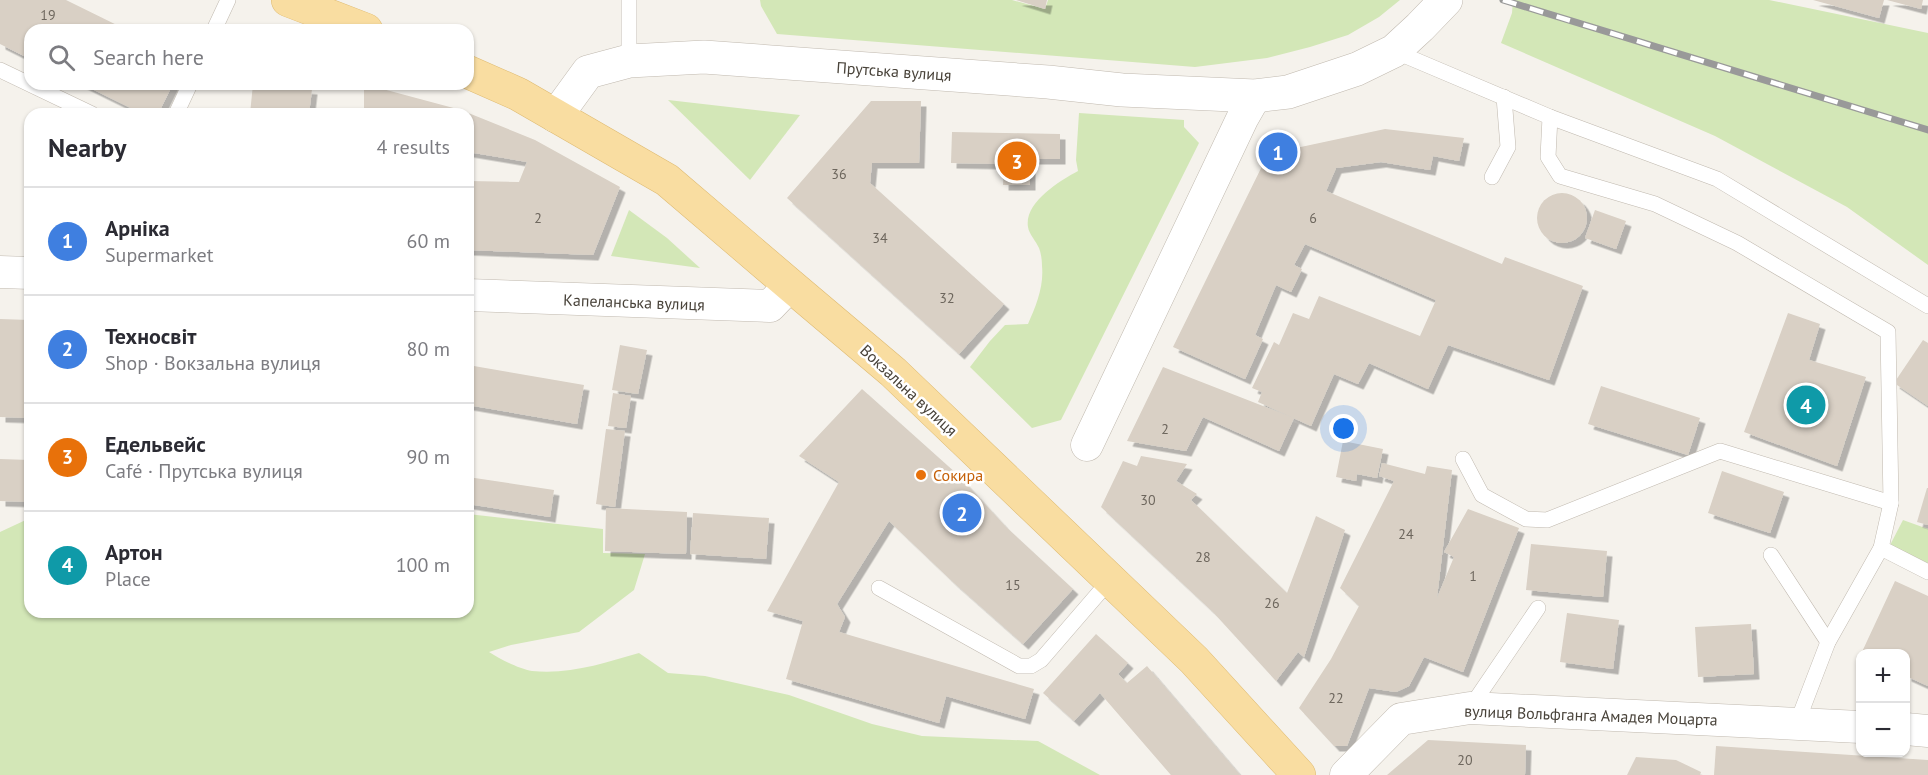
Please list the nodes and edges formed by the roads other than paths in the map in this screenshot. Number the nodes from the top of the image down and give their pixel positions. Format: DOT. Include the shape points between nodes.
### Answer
graph roads {
  1 [pos="228,0"];
  2 [pos="288,0"];
  3 [pos="629,0"];
  4 [pos="1446,0"];
  5 [pos="217,24"];
  6 [pos="350,24"];
  7 [pos="1394,51"];
  8 [pos="629,61"];
  9 [pos="0,70"];
  10 [pos="474,75"];
  11 [pos="24,81"];
  12 [pos="42,90"];
  13 [pos="186,90"];
  14 [pos="1256,96"];
  15 [pos="1504,97"];
  16 [pos="79,108"];
  17 [pos="179,108"];
  18 [pos="556,116"];
  19 [pos="1550,117"];
  20 [pos="1492,177"];
  21 [pos="0,272"];
  22 [pos="24,273"];
  23 [pos="790,285"];
  24 [pos="474,295"];
  25 [pos="1928,306"];
  26 [pos="1087,445"];
  27 [pos="1462,459"];
  28 [pos="1891,503"];
  29 [pos="1881,549"];
  30 [pos="1771,555"];
  31 [pos="1928,572"];
  32 [pos="1110,580"];
  33 [pos="879,588"];
  34 [pos="1538,608"];
  35 [pos="1828,642"];
  36 [pos="1470,708"];
  37 [pos="1797,723"];
  38 [pos="1856,727"];
  39 [pos="1910,729"];
  40 [pos="1928,731"];
  41 [pos="1299,775"];
  42 [pos="1346,775"];
  1 -- 5 [label="lane"];
  2 -- 6 [label="main road"];
  3 -- 8 [label="lane"];
  4 -- 7 [label="street, Прутська вулиця"];
  7 -- 14 [label="street, Прутська вулиця" via="1314,85"];
  7 -- 15 [label="lane"];
  8 -- 14 [label="street, Прутська вулиця" via="704,57 1122,90"];
  8 -- 18 [label="street, Прутська вулиця" via="588,72"];
  9 -- 11 [label="lane"];
  10 -- 18 [label="main road, Вокзальна вулиця"];
  12 -- 16 [label="lane"];
  13 -- 17 [label="lane"];
  14 -- 26 [label="street"];
  15 -- 19 [label="lane"];
  15 -- 20 [label="lane" via="1508,147"];
  18 -- 23 [label="main road, Вокзальна вулиця" via="667,180"];
  19 -- 25 [label="lane" via="1717,179"];
  19 -- 28 [label="lane" via="1548,158 1560,176 1655,204 1737,243 1888,332"];
  21 -- 22 [label="street"];
  23 -- 24 [label="street, Капеланська вулиця" via="770,306"];
  23 -- 32 [label="main road, Вокзальна вулиця" via="893,372"];
  27 -- 28 [label="lane" via="1482,495 1526,519 1547,520 1720,451"];
  28 -- 29 [label="lane"];
  29 -- 31 [label="lane"];
  29 -- 35 [label="lane"];
  30 -- 35 [label="lane"];
  32 -- 33 [label="lane" via="1041,660 1031,666 1018,666"];
  32 -- 41 [label="main road, Вокзальна вулиця" via="1194,660"];
  34 -- 36 [label="lane"];
  35 -- 37 [label="lane"];
  36 -- 37 [label="street, вулиця Вольфганга Амадея Моцарта"];
  36 -- 42 [label="street, вулиця Вольфганга Амадея Моцарта" via="1401,719"];
  37 -- 38 [label="street, вулиця Вольфганга Амадея Моцарта"];
  39 -- 40 [label="street"];
}
